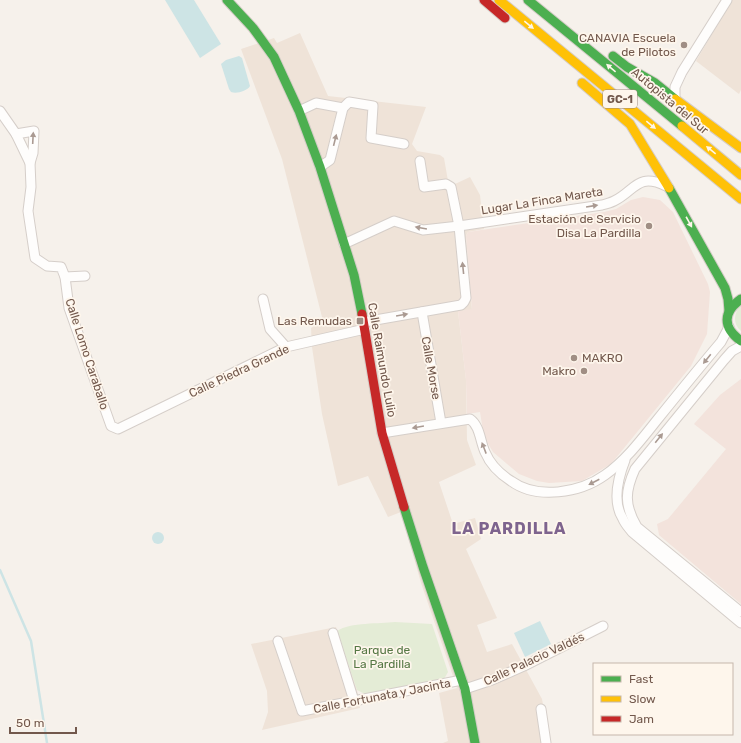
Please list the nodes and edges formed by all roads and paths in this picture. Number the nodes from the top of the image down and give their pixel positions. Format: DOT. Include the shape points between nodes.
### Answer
graph roads {
  1 [pos="227,0"];
  2 [pos="484,0"];
  3 [pos="499,0"];
  4 [pos="528,0"];
  5 [pos="542,0"];
  6 [pos="727,0"];
  7 [pos="514,26"];
  8 [pos="592,41"];
  9 [pos="604,49"];
  10 [pos="682,72"];
  11 [pos="575,77"];
  12 [pos="655,83"];
  13 [pos="675,98"];
  14 [pos="343,108"];
  15 [pos="0,111"];
  16 [pos="299,111"];
  17 [pos="16,134"];
  18 [pos="736,142"];
  19 [pos="404,144"];
  20 [pos="741,148"];
  21 [pos="420,161"];
  22 [pos="30,163"];
  23 [pos="320,167"];
  24 [pos="741,175"];
  25 [pos="670,188"];
  26 [pos="741,199"];
  27 [pos="459,226"];
  28 [pos="344,244"];
  29 [pos="85,276"];
  30 [pos="65,277"];
  31 [pos="263,299"];
  32 [pos="741,299"];
  33 [pos="729,311"];
  34 [pos="422,312"];
  35 [pos="364,325"];
  36 [pos="729,327"];
  37 [pos="741,340"];
  38 [pos="741,346"];
  39 [pos="286,347"];
  40 [pos="441,423"];
  41 [pos="118,429"];
  42 [pos="382,433"];
  43 [pos="625,459"];
  44 [pos="741,612"];
  45 [pos="741,623"];
  46 [pos="603,626"];
  47 [pos="333,633"];
  48 [pos="278,641"];
  49 [pos="463,685"];
  50 [pos="354,701"];
  51 [pos="541,709"];
  52 [pos="475,743"];
  53 [pos="546,743"];
  1 -- 16 [label="main road, Calle Raimundo Lulio" via="253,28 274,57"];
  2 -- 7 [label="main road"];
  3 -- 26 [label="main road, GC-1, one-way"];
  24 -- 4 [label="main road, Autopista del Sur / GC-1, one-way"];
  5 -- 8 [label="main road"];
  6 -- 10 [label="street"];
  9 -- 12 [label="main road" via="627,67"];
  10 -- 12 [label="street" via="667,84"];
  10 -- 13 [label="street" via="675,87"];
  11 -- 25 [label="main road" via="630,124"];
  12 -- 13 [label="main road"];
  13 -- 18 [label="main road"];
  14 -- 16 [label="street" via="316,103"];
  14 -- 19 [label="street" via="348,102 373,106 371,138"];
  23 -- 14 [label="street, one-way" via="330,160"];
  15 -- 17 [label="street"];
  16 -- 23 [label="main road, Calle Raimundo Lulio"];
  17 -- 22 [label="street"];
  22 -- 17 [label="street, one-way" via="34,131"];
  18 -- 20 [label="main road"];
  21 -- 27 [label="street, Calle Piedra Grande" via="424,187 446,184 451,187"];
  22 -- 30 [label="street" via="31,188 28,211 35,258 47,266 61,267"];
  23 -- 28 [label="main road, Calle Raimundo Lulio"];
  27 -- 25 [label="street, Lugar La Finca Mareta, one-way" via="602,205 614,201 642,182 658,182"];
  25 -- 33 [label="main road, one-way" via="726,288"];
  27 -- 28 [label="street, Lugar La Finca Mareta, one-way" via="423,230 394,221"];
  34 -- 27 [label="street, Calle Piedra Grande, one-way" via="461,305 466,298"];
  28 -- 35 [label="main road, Calle Raimundo Lulio" via="354,275"];
  29 -- 30 [label="street"];
  30 -- 41 [label="street, Calle Lomo Caraballo" via="69,308 111,426"];
  31 -- 39 [label="street" via="270,329"];
  32 -- 33 [label="main road"];
  33 -- 36 [label="main road"];
  35 -- 34 [label="street, Calle Piedra Grande, one-way"];
  34 -- 40 [label="street, Calle Morse"];
  35 -- 39 [label="street, Calle Piedra Grande"];
  35 -- 42 [label="main road, Calle Raimundo Lulio"];
  36 -- 37 [label="main road"];
  36 -- 43 [label="street, one-way" via="721,342"];
  44 -- 38 [label="street, one-way" via="637,527 630,514 627,500 628,486 635,469 724,360"];
  39 -- 41 [label="street, Calle Piedra Grande"];
  40 -- 42 [label="street, one-way"];
  43 -- 40 [label="street, one-way" via="605,476 585,486 550,493 532,491 512,482 496,469 485,452 475,422 470,420"];
  42 -- 49 [label="main road, Calle Raimundo Lulio"];
  43 -- 45 [label="street" via="617,486 622,519 632,532"];
  46 -- 49 [label="street, Calle Palacio Valdés" via="492,680"];
  47 -- 50 [label="street"];
  48 -- 50 [label="street, Calle Fortunata y Jacinta" via="302,711"];
  49 -- 50 [label="street, Calle Fortunata y Jacinta"];
  49 -- 52 [label="main road, Calle Raimundo Lulio"];
  51 -- 53 [label="street"];
}
